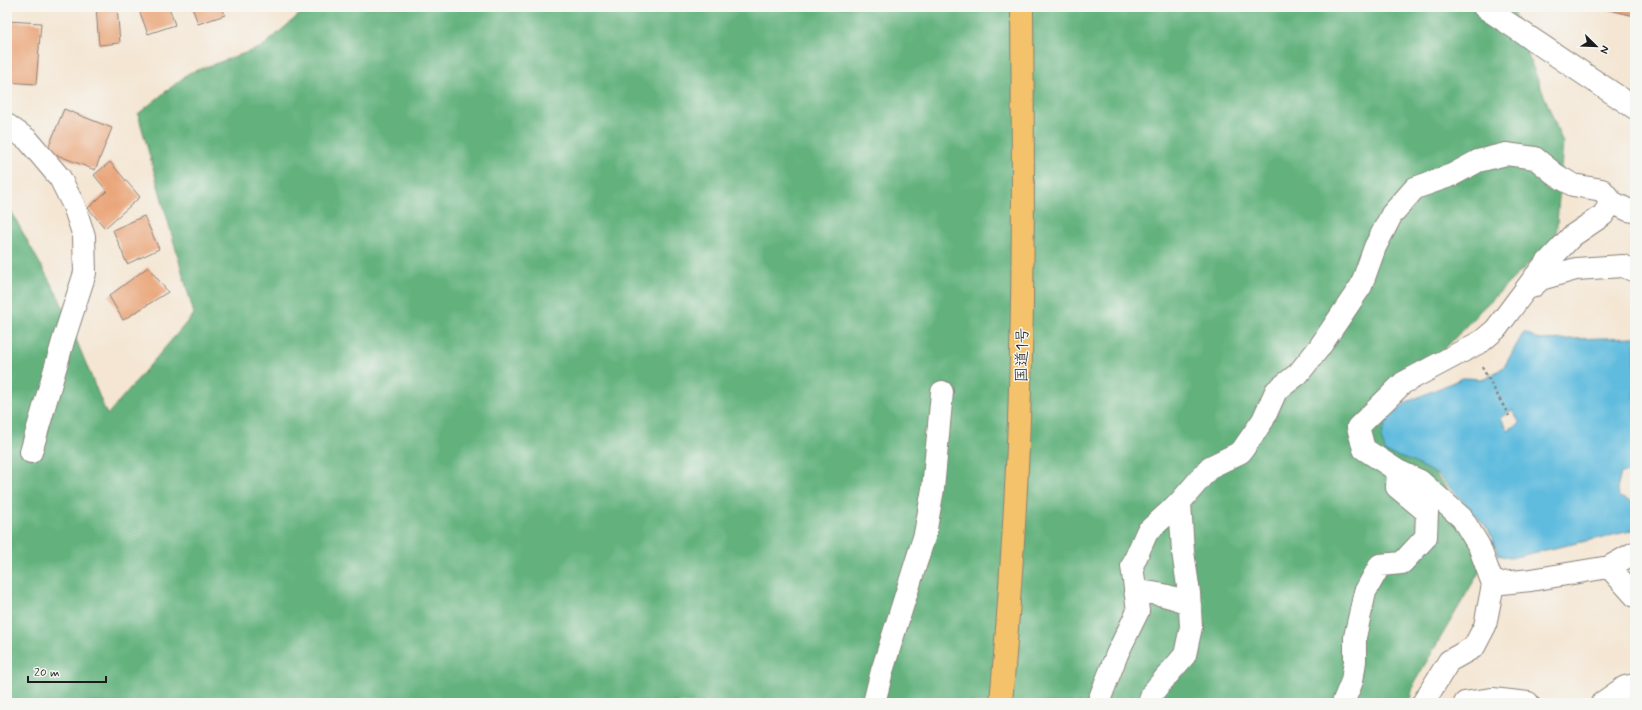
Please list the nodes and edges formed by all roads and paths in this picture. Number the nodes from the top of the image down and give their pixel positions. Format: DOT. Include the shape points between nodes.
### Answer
graph roads {
  1 [pos="1022,7"];
  2 [pos="1484,7"];
  3 [pos="1635,108"];
  4 [pos="7,125"];
  5 [pos="1612,202"];
  6 [pos="1635,211"];
  7 [pos="1635,271"];
  8 [pos="1521,297"];
  9 [pos="1480,363"];
  10 [pos="942,392"];
  11 [pos="1509,416"];
  12 [pos="31,452"];
  13 [pos="1398,471"];
  14 [pos="1180,502"];
  15 [pos="1635,553"];
  16 [pos="1609,567"];
  17 [pos="1492,584"];
  18 [pos="1135,591"];
  19 [pos="1635,596"];
  20 [pos="1190,605"];
  21 [pos="1635,685"];
  22 [pos="874,703"];
  23 [pos="1001,703"];
  24 [pos="1098,703"];
  25 [pos="1149,703"];
  26 [pos="1343,703"];
  27 [pos="1423,703"];
  28 [pos="1464,703"];
  29 [pos="1528,703"];
  30 [pos="1602,703"];
  1 -- 23 [label="highway, 国道1号" via="1023,231 1020,389 1012,573"];
  2 -- 3 [label="street"];
  4 -- 12 [label="street" via="28,140 60,178 74,206 84,236 85,273"];
  5 -- 6 [label="street"];
  5 -- 8 [label="street" via="1603,215 1572,236 1541,269"];
  5 -- 14 [label="street" via="1602,190 1573,185 1534,158 1506,154 1478,161 1452,175 1415,188 1392,214 1375,247 1361,286 1319,348 1298,374 1276,391 1263,420 1241,452 1210,467"];
  7 -- 8 [label="street" via="1623,266 1576,268 1541,279"];
  8 -- 13 [label="street" via="1496,329 1482,341 1403,383 1358,428 1364,449"];
  9 -- 11 [label="path"];
  10 -- 22 [label="street" via="926,534"];
  13 -- 17 [label="street" via="1420,481 1462,518 1480,546"];
  13 -- 26 [label="street" via="1397,487 1427,512 1426,537 1402,563 1380,565 1365,592 1355,637 1352,681"];
  14 -- 18 [label="street" via="1147,532 1132,566"];
  14 -- 20 [label="street"];
  15 -- 16 [label="street"];
  16 -- 17 [label="street"];
  16 -- 19 [label="street"];
  17 -- 27 [label="street" via="1485,626 1474,647 1449,661"];
  18 -- 20 [label="street" via="1162,594"];
  18 -- 24 [label="street" via="1138,612 1117,654"];
  20 -- 25 [label="street" via="1191,627 1185,655 1154,692"];
  21 -- 30 [label="street" via="1625,688"];
  28 -- 29 [label="street" via="1493,699"];
}
